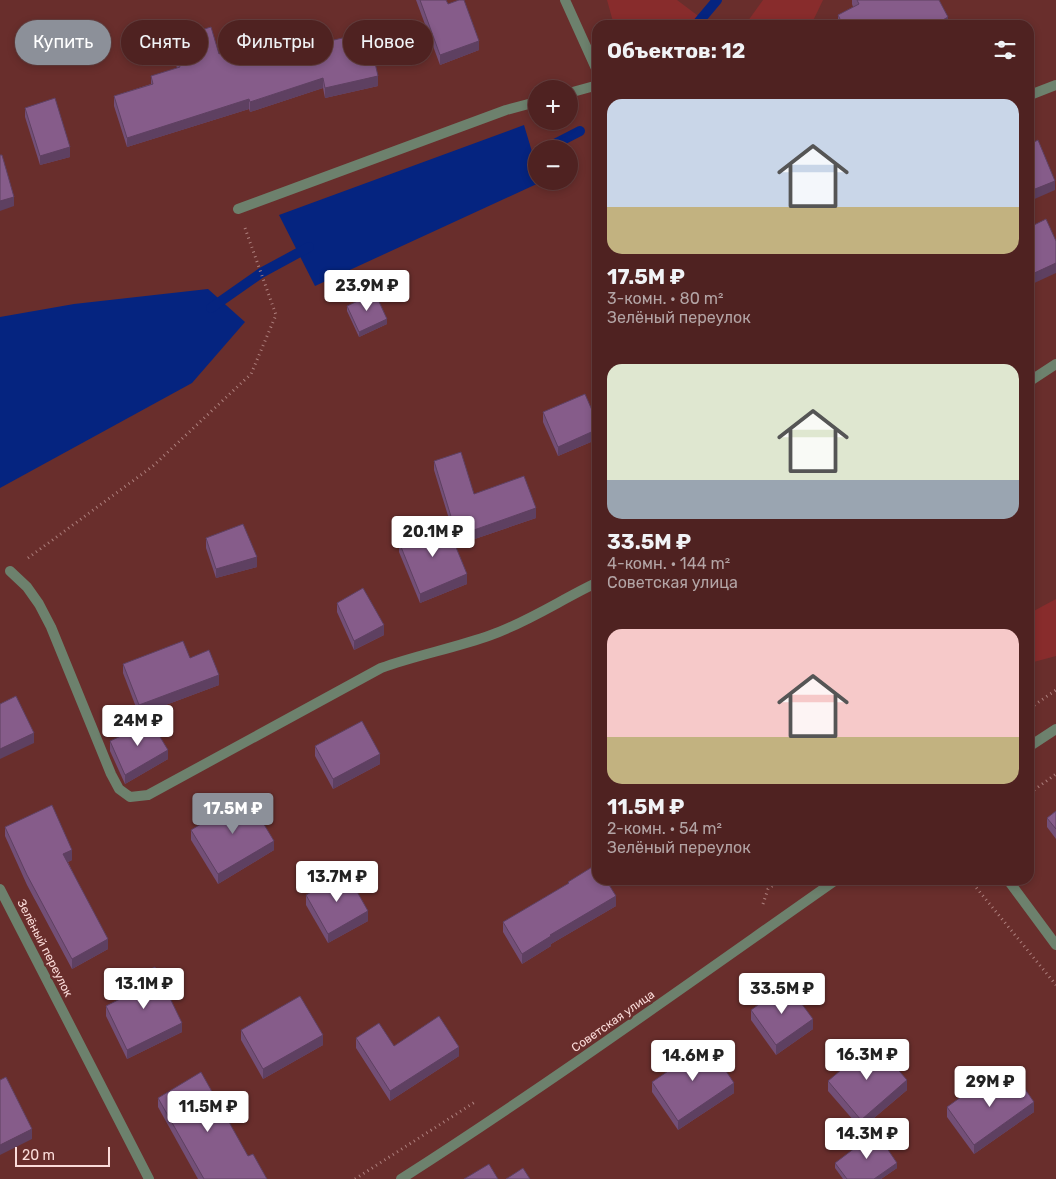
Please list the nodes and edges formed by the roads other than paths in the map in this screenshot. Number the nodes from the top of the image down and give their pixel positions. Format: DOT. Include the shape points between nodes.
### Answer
graph roads {
  1 [pos="565,0"];
  2 [pos="592,60"];
  3 [pos="1056,85"];
  4 [pos="592,86"];
  5 [pos="578,90"];
  6 [pos="1034,93"];
  7 [pos="528,104"];
  8 [pos="238,209"];
  9 [pos="1056,364"];
  10 [pos="1034,378"];
  11 [pos="10,571"];
  12 [pos="592,585"];
  13 [pos="1056,729"];
  14 [pos="1034,743"];
  15 [pos="829,885"];
  16 [pos="1012,885"];
  17 [pos="0,889"];
  18 [pos="1056,945"];
  19 [pos="149,1179"];
  20 [pos="401,1179"];
  1 -- 2 [label="street"];
  3 -- 6 [label="street"];
  4 -- 5 [label="street"];
  7 -- 8 [label="street"];
  9 -- 10 [label="street"];
  11 -- 12 [label="street" via="39,604 111,774 119,789 130,797 148,795 381,668 492,635"];
  13 -- 14 [label="street"];
  15 -- 20 [label="street, Советская улица" via="616,1035"];
  16 -- 18 [label="street"];
  17 -- 19 [label="street, Зелёный переулок"];
}
